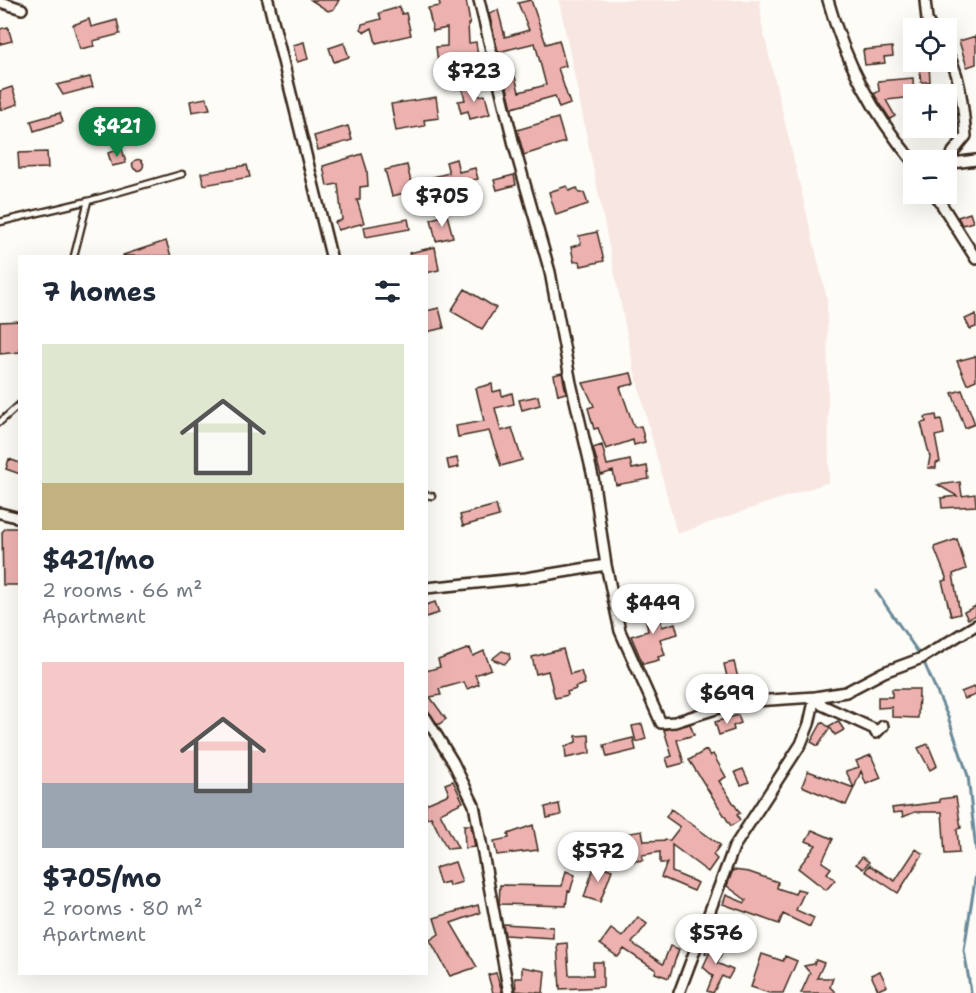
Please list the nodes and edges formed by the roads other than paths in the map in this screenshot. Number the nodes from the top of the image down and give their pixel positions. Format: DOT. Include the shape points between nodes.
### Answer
graph roads {
  1 [pos="268,0"];
  2 [pos="479,0"];
  3 [pos="828,0"];
  4 [pos="925,0"];
  5 [pos="0,2"];
  6 [pos="22,9"];
  7 [pos="927,18"];
  8 [pos="956,72"];
  9 [pos="905,150"];
  10 [pos="955,150"];
  11 [pos="976,160"];
  12 [pos="957,162"];
  13 [pos="182,174"];
  14 [pos="88,201"];
  15 [pos="941,204"];
  16 [pos="0,222"];
  17 [pos="74,255"];
  18 [pos="331,255"];
  19 [pos="976,259"];
  20 [pos="18,406"];
  21 [pos="0,422"];
  22 [pos="428,495"];
  23 [pos="432,496"];
  24 [pos="0,513"];
  25 [pos="18,518"];
  26 [pos="606,565"];
  27 [pos="428,588"];
  28 [pos="976,625"];
  29 [pos="817,697"];
  30 [pos="428,722"];
  31 [pos="883,726"];
  32 [pos="509,993"];
  33 [pos="679,993"];
  1 -- 18 [label="street"];
  2 -- 26 [label="street" via="514,149 550,272 593,477"];
  3 -- 9 [label="street" via="839,39 864,92"];
  4 -- 7 [label="street"];
  5 -- 6 [label="street"];
  8 -- 10 [label="street" via="966,136"];
  11 -- 12 [label="street"];
  13 -- 14 [label="lane"];
  14 -- 16 [label="lane"];
  14 -- 17 [label="lane"];
  15 -- 19 [label="street"];
  20 -- 21 [label="lane"];
  22 -- 23 [label="lane"];
  24 -- 25 [label="street"];
  26 -- 27 [label="street"];
  26 -- 29 [label="street" via="620,631 661,723 755,701"];
  28 -- 29 [label="street" via="922,658 846,692"];
  29 -- 31 [label="street" via="822,705 876,733"];
  29 -- 33 [label="street" via="801,744 734,847"];
  30 -- 32 [label="street" via="474,805"];
}
